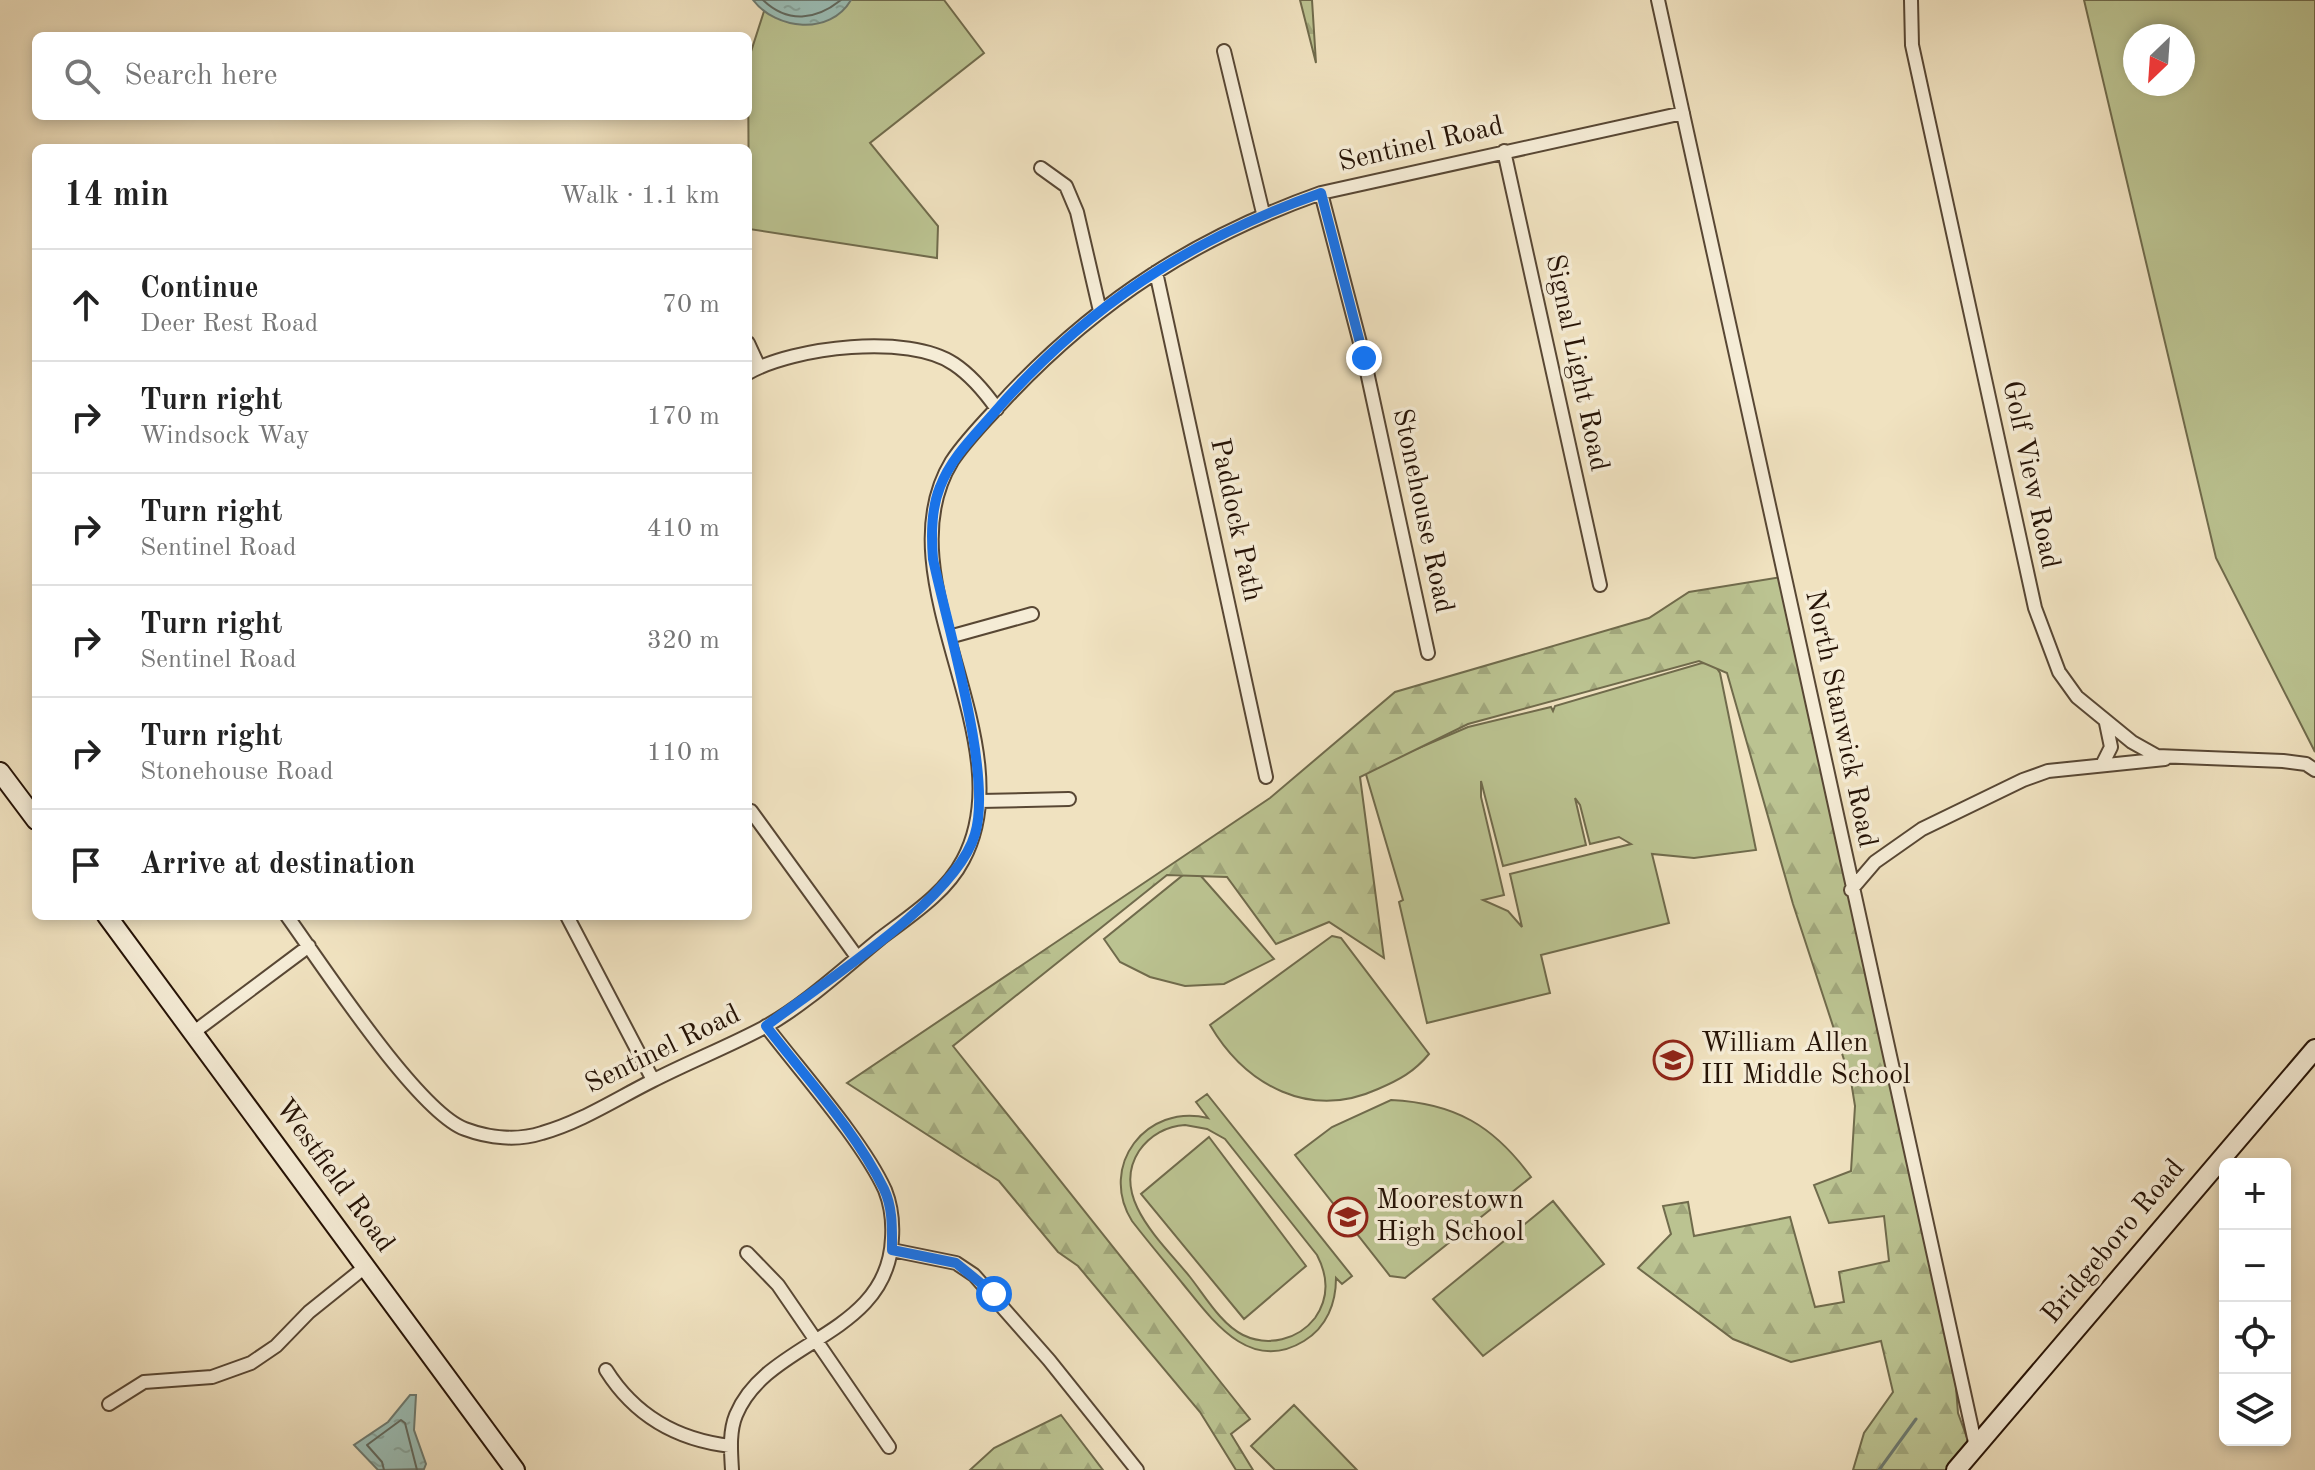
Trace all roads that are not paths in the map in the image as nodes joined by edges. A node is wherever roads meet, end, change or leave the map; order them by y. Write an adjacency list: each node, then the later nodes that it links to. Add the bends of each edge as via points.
1 (1658, 0): 4 (street, North Stanwick Road)
2 (1911, 0): 17 (street, Golf View Road, via 1912,45 2035,608 2059,672)
3 (1224, 51): 8 (street)
4 (1683, 113): 5 (street, Sentinel Road); 27 (street, North Stanwick Road)
5 (1504, 151): 7 (street, Sentinel Road); 13 (street, Signal Light Road)
6 (1041, 168): 10 (street, via 1066,186 1077,212)
7 (1321, 193): 8 (street, Sentinel Road); 16 (street, Stonehouse Road, via 1358,330)
8 (1263, 213): 9 (street, Sentinel Road)
9 (1156, 272): 10 (street, Sentinel Road); 22 (street, Paddock Path)
10 (1100, 311): 12 (street, Sentinel Road, via 1053,349)
11 (754, 370): 12 (street, via 825,350 904,350 953,363 981,386)
12 (997, 409): 15 (street, Sentinel Road, via 953,459 935,503 933,559)
13 (1600, 585)
14 (1032, 614): 15 (street)
15 (949, 637): 24 (street, Sentinel Road, via 974,743)
16 (1428, 653)
17 (2106, 723): 18 (street, Golf View Road, via 2157,756); 19 (street, via 2111,747)
18 (2180, 758): 19 (street); 20 (street, Golf View Road, via 2283,761)
19 (2102, 765): 27 (street, via 2048,771 1956,810 1875,862)
20 (2315, 770)
21 (0, 772): 26 (street)
22 (1266, 777)
23 (1069, 799): 24 (street)
24 (980, 801): 32 (street, Sentinel Road, via 975,834 949,880)
25 (752, 812): 32 (street)
26 (32, 815)
27 (1851, 890): 45 (street, North Stanwick Road)
28 (110, 920): 34 (street, Westfield Road)
29 (290, 920): 31 (street, Sentinel Road)
30 (569, 920): 36 (street)
31 (309, 946): 34 (street); 36 (street, Sentinel Road, via 422,1097 461,1128 491,1137 540,1134)
32 (857, 957): 33 (street, Sentinel Road)
33 (766, 1026): 36 (street, Sentinel Road); 37 (street, via 885,1190 893,1220)
34 (194, 1032): 39 (street, Westfield Road)
35 (2315, 1049): 45 (street, Bridgeboro Road)
36 (653, 1080)
37 (892, 1250): 40 (street, via 883,1278 867,1302); 48 (street, via 956,1263 974,1275)
38 (747, 1253): 40 (street, via 778,1285)
39 (365, 1267): 42 (street, via 251,1363 212,1377 144,1382); 46 (street, Westfield Road)
40 (818, 1341): 43 (street, via 753,1389 736,1416); 44 (street)
41 (606, 1370): 43 (street, via 630,1403 652,1421 678,1435)
42 (109, 1404)
43 (731, 1446): 47 (street)
44 (889, 1447)
45 (1976, 1447): 49 (street, Bridgeboro Road)
46 (515, 1470)
47 (732, 1470)
48 (1137, 1470)
49 (1956, 1470)

